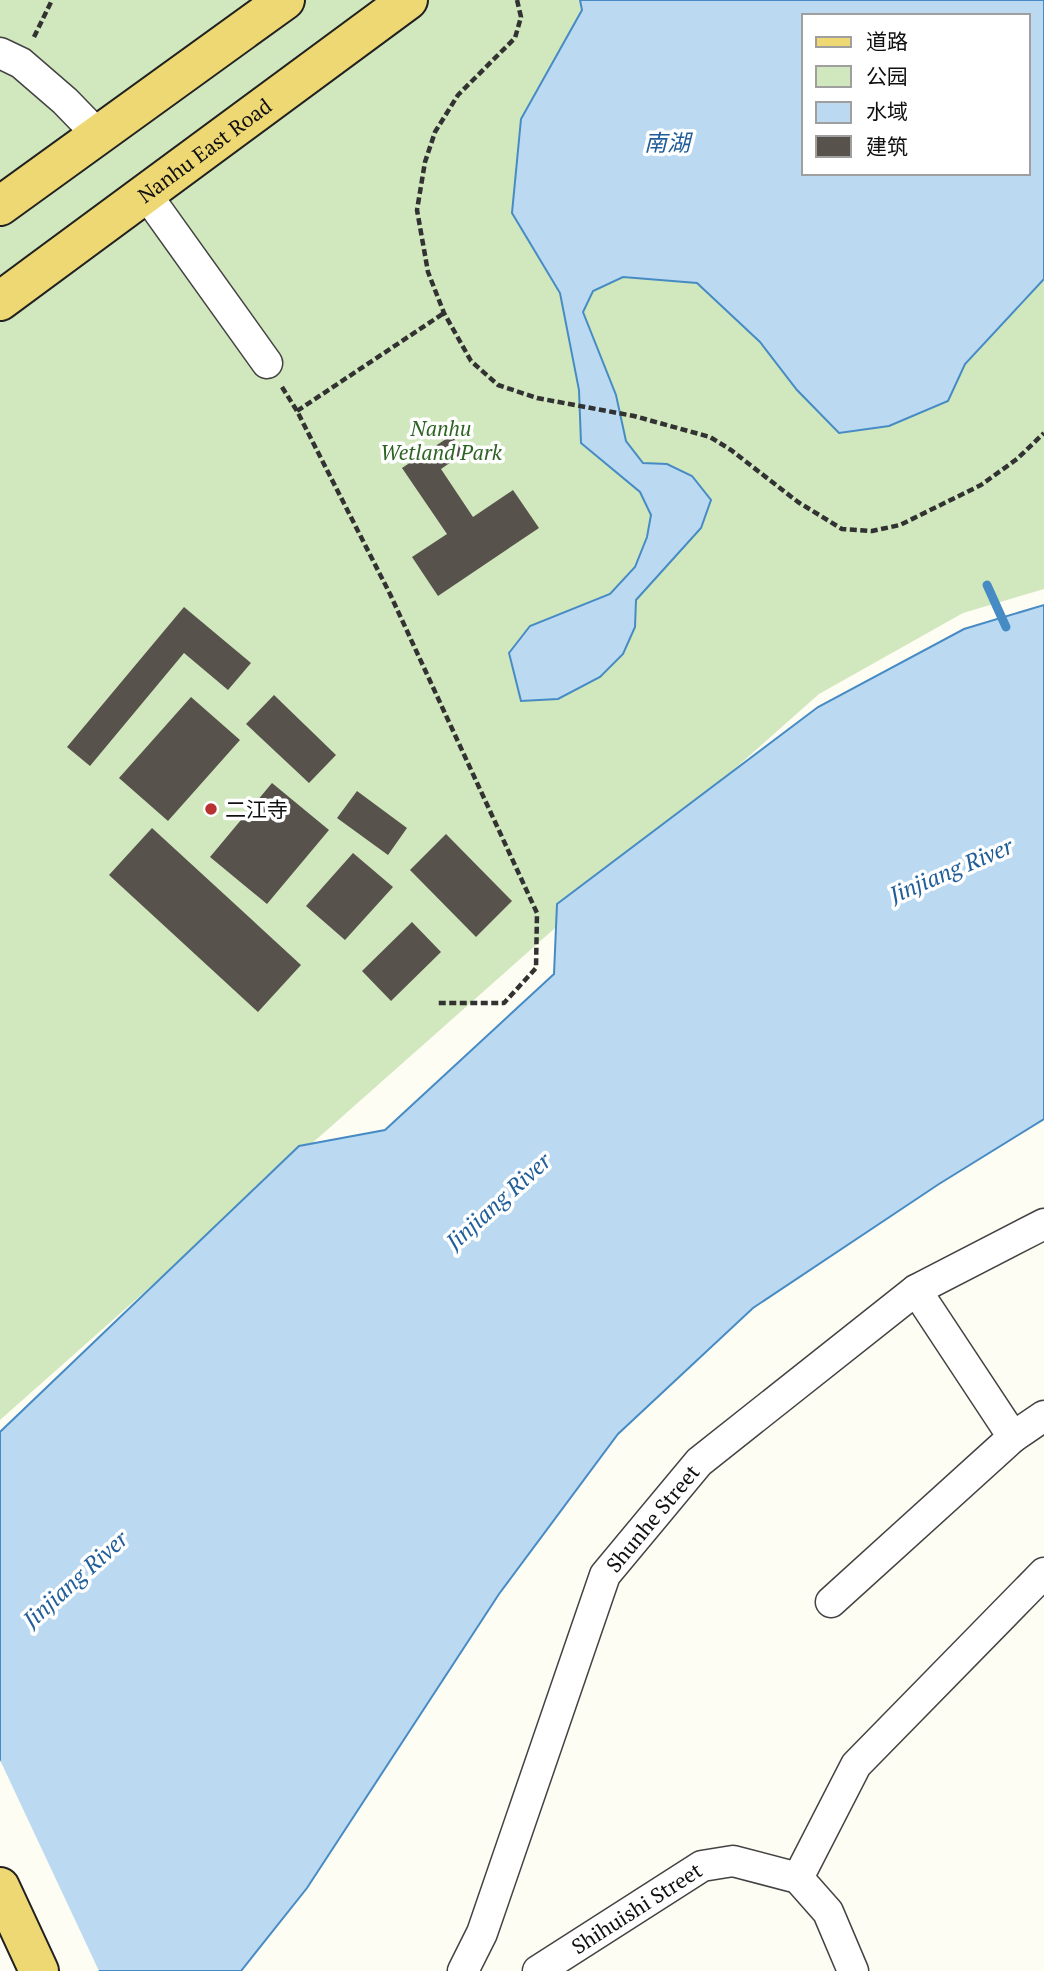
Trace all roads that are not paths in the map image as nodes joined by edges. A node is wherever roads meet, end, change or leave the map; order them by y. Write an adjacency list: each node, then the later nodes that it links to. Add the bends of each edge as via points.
1 (285, 0): 4 (main road)
2 (408, 0): 5 (main road, Nanhu East Road)
3 (10, 58): 4 (street, via 65,101)
4 (98, 135): 6 (main road)
5 (146, 194): 7 (main road, Nanhu East Road); 8 (street)
6 (0, 206)
7 (0, 301)
8 (267, 363)
9 (1044, 1224): 10 (street, Shunhe Street)
10 (916, 1290): 12 (street); 18 (street, Shunhe Street, via 699,1462 605,1575 482,1933)
11 (1044, 1416): 12 (street)
12 (1013, 1437): 14 (street)
13 (1044, 1573): 15 (street, via 856,1765)
14 (831, 1602)
15 (798, 1878): 19 (street, Shihuishi Street, via 733,1861 702,1866); 20 (street, via 828,1912)
16 (0, 1887): 17 (main road)
17 (39, 1971)
18 (463, 1971)
19 (538, 1971)
20 (853, 1971)

